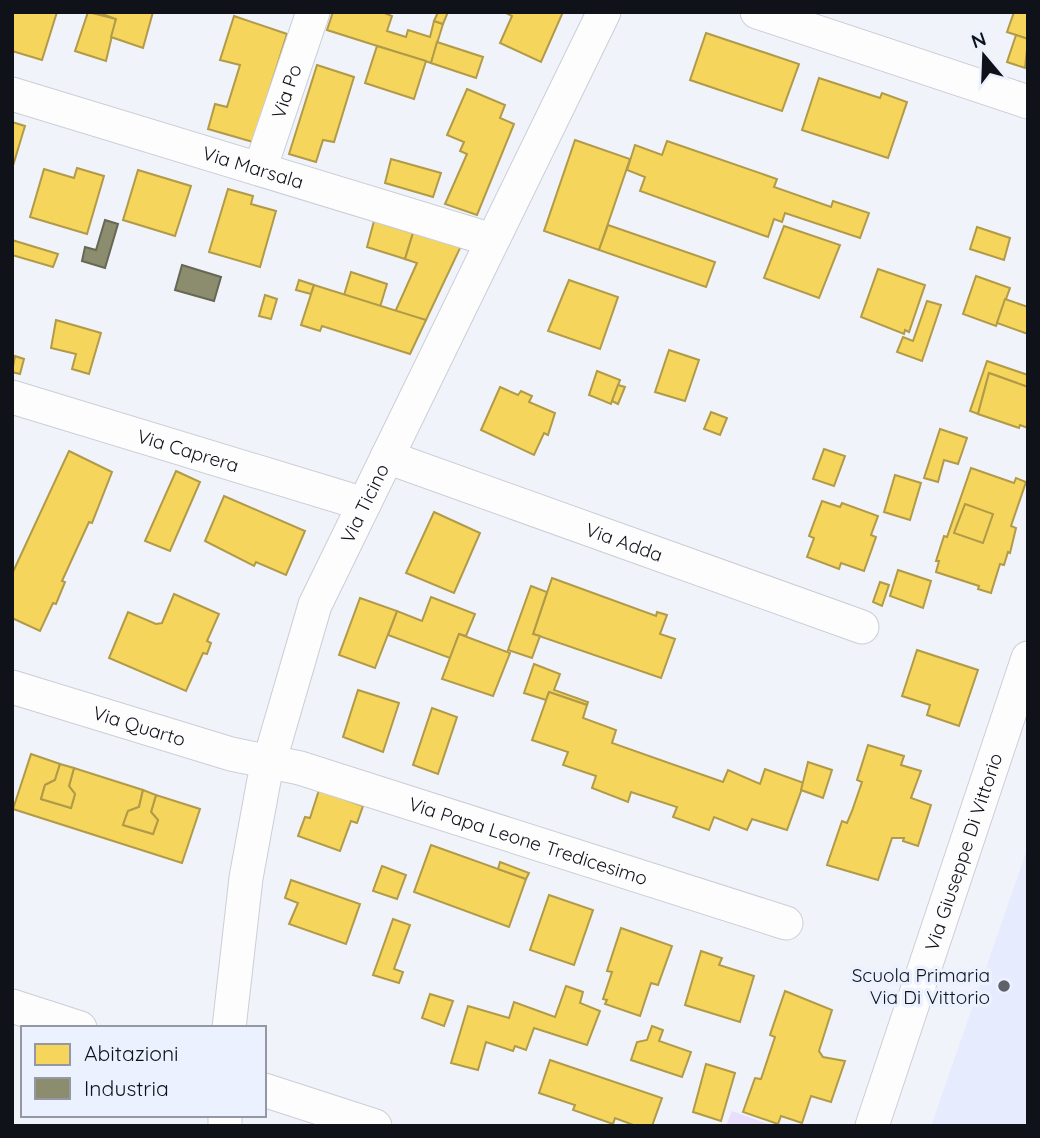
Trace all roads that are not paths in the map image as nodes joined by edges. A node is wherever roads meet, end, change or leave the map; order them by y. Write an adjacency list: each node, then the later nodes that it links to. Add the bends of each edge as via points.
1 (313, 12): 6 (street, Via Po)
2 (604, 12): 7 (street, Via Ticino)
3 (757, 12): 5 (street)
4 (12, 94): 6 (street, Via Marsala)
5 (1028, 103)
6 (260, 169): 7 (street, Via Marsala)
7 (492, 240): 9 (street, Via Ticino)
8 (12, 397): 10 (street, Via Caprera)
9 (387, 457): 10 (street, Via Ticino); 11 (street, Via Adda)
10 (364, 503): 14 (street, Via Ticino, via 314,604)
11 (862, 627)
12 (1028, 658): 21 (street, Via Giuseppe Di Vittorio)
13 (12, 687): 14 (street, Via Quarto)
14 (269, 762): 15 (street, Via Papa Leone Tredicesimo); 18 (street, Via Ticino, via 246,878)
15 (786, 923)
16 (12, 1006): 17 (street)
17 (74, 1026)
18 (229, 1026)
19 (266, 1091): 20 (street)
20 (375, 1126)
21 (872, 1126)

